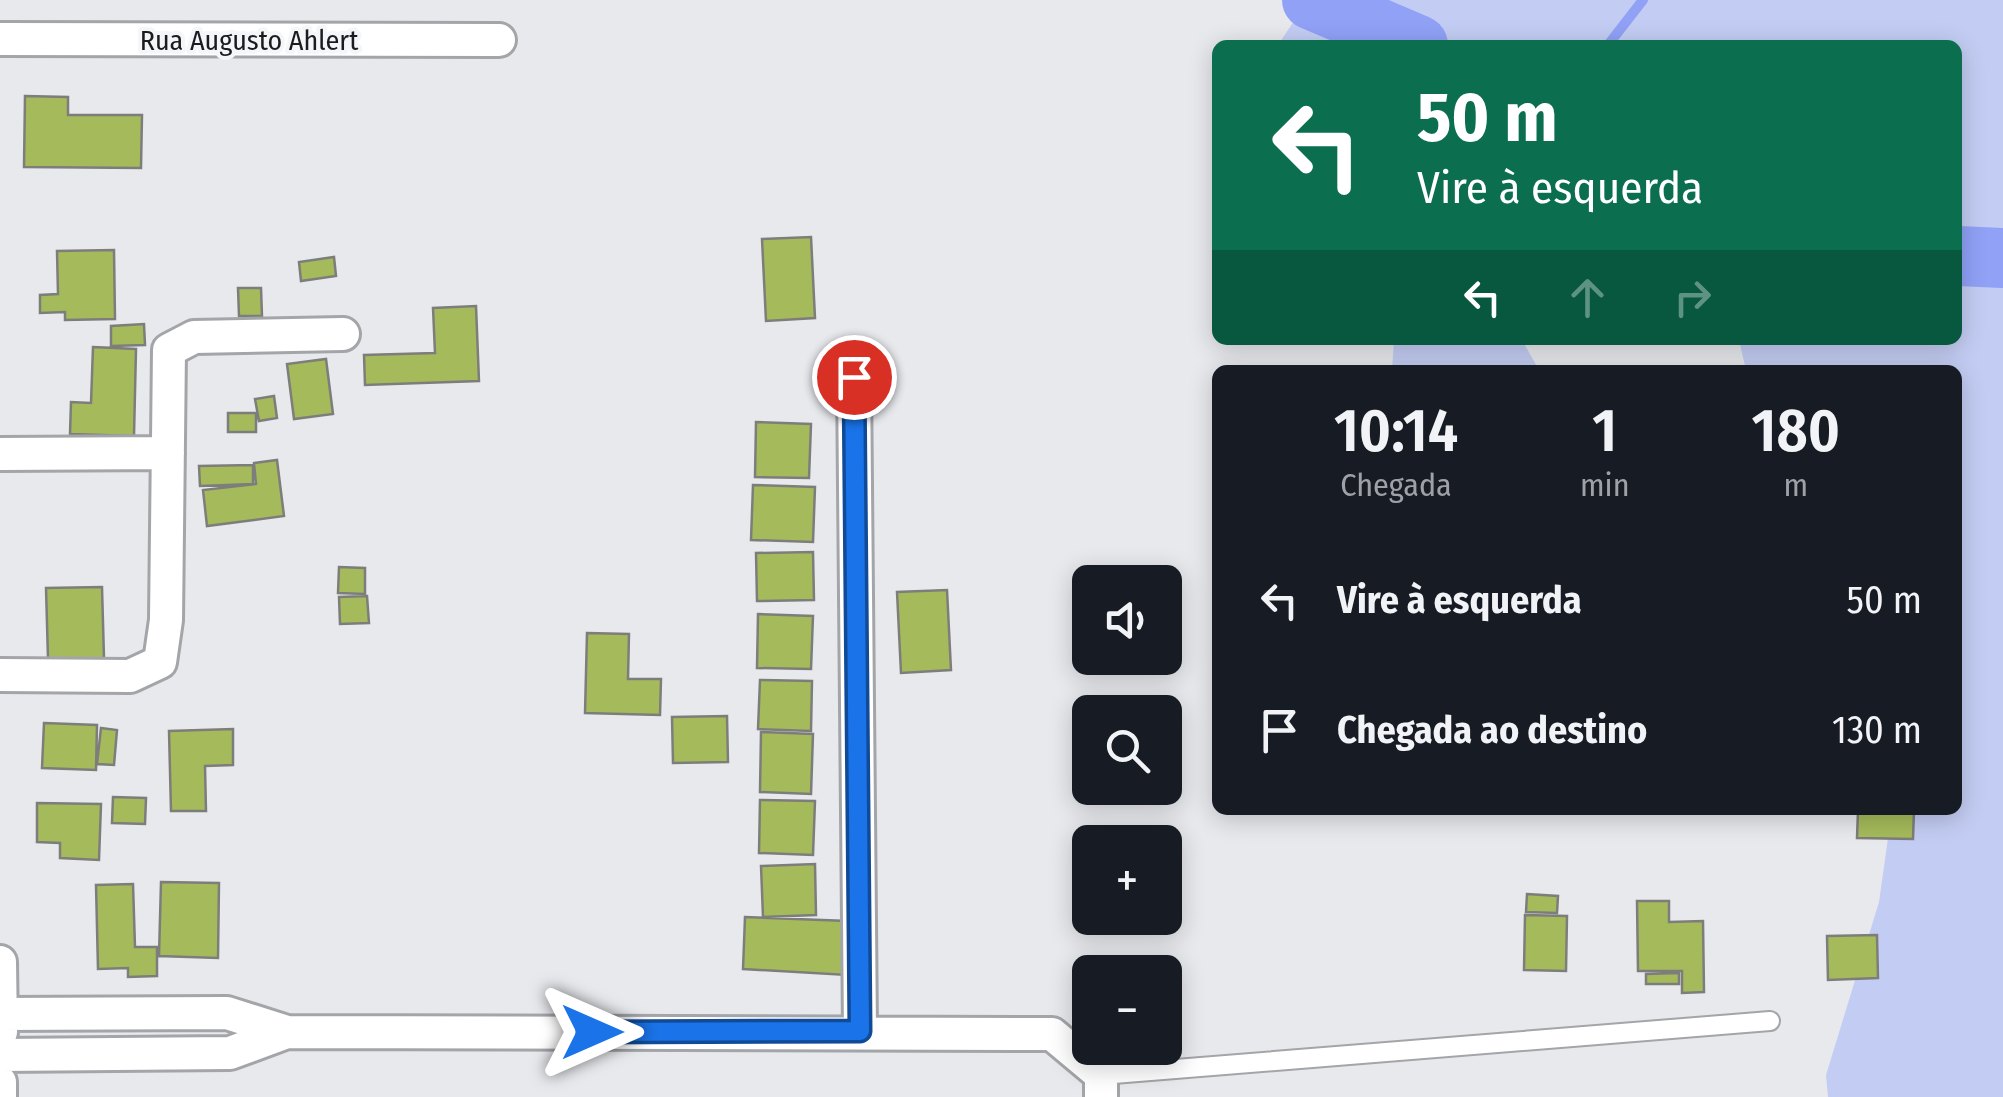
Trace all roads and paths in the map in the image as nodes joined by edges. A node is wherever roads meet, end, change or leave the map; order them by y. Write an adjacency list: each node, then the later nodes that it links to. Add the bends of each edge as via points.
1 (0, 40): 2 (street, Rua Augusto Ahlert)
2 (499, 40)
3 (343, 334): 5 (street, via 194,337 169,350)
4 (854, 377): 11 (street)
5 (168, 452): 6 (street); 7 (street, via 160,662 130,676)
6 (0, 454)
7 (0, 675)
8 (0, 962): 9 (street)
9 (1, 1014): 12 (street, via 228,1013); 13 (street)
10 (1770, 1021): 16 (lane)
11 (860, 1031): 12 (street); 16 (street, via 1052,1034)
12 (287, 1032): 14 (street, via 230,1052)
13 (0, 1047)
14 (0, 1056)
15 (0, 1082): 17 (street)
16 (1101, 1086)
17 (0, 1097)

